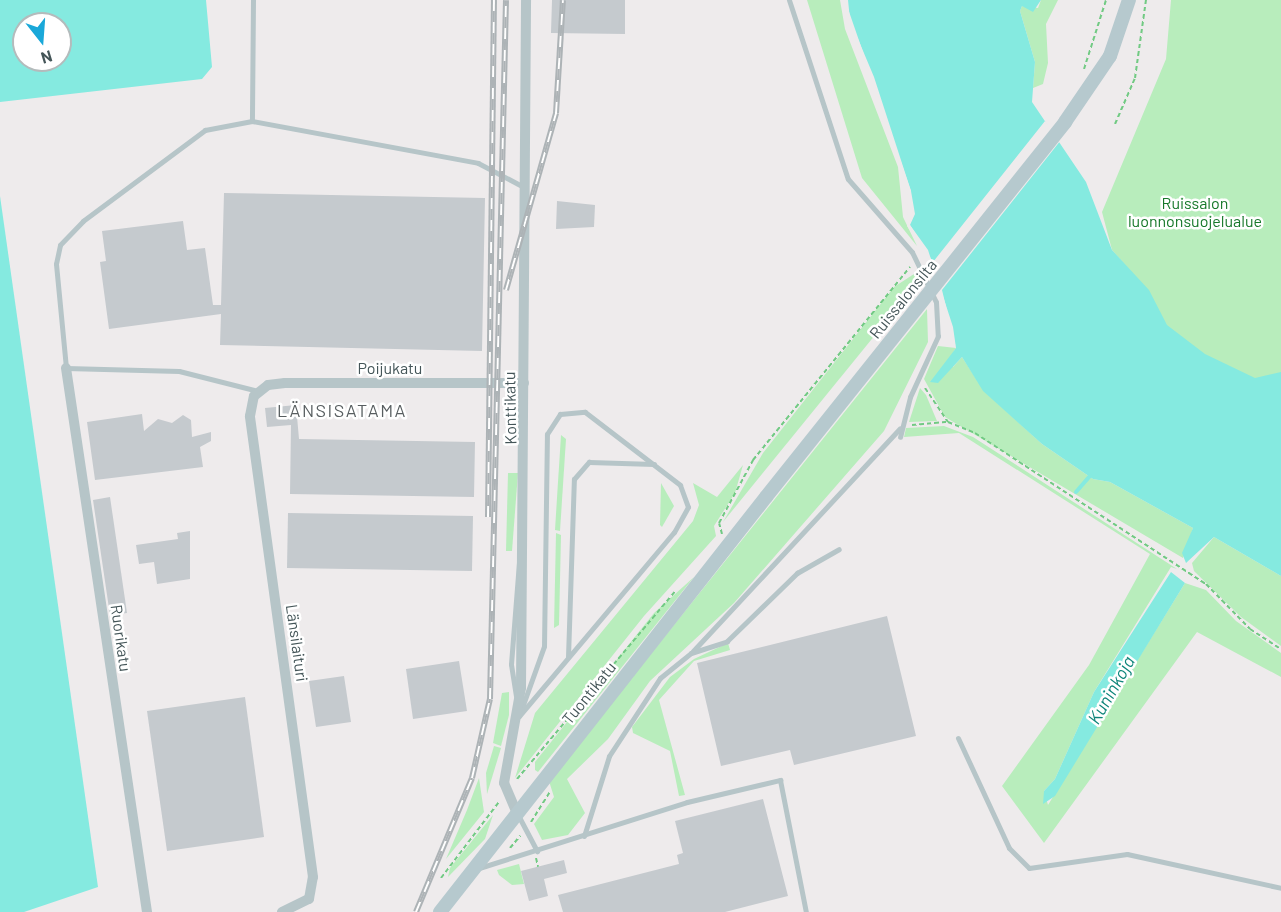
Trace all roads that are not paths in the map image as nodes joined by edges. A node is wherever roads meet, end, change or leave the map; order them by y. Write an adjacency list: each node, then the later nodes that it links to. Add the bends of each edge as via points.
1 (253, 0): 5 (lane)
2 (526, 0): 6 (street, Konttikatu)
3 (789, 0): 10 (lane, via 848,179 917,261 936,302 938,336)
4 (1129, 0): 13 (street, Ruissalonsilta, bridge, via 1110,56 1065,122)
5 (252, 121): 6 (lane, via 478,164); 7 (lane, via 205,130 83,221 60,245 56,264)
6 (522, 186): 8 (street, Konttikatu)
7 (66, 368): 9 (lane, via 179,371); 24 (street, Ruorikatu)
8 (524, 383): 9 (street, Poijukatu, via 285,382); 17 (street, Konttikatu)
9 (258, 391): 25 (street, Länsilaituri, via 250,416 313,877 309,899)
10 (900, 428): 11 (lane); 15 (lane)
11 (900, 437)
12 (654, 464): 16 (lane, via 687,493 688,507 674,532); 16 (lane, via 589,462 574,479); 17 (lane, via 585,412 560,414 551,421 544,646)
13 (766, 497): 19 (street, Tuontikatu)
14 (839, 549): 15 (lane, via 797,573 727,641)
15 (691, 653): 20 (lane, via 638,706 609,756)
16 (568, 657): 17 (lane)
17 (519, 716): 19 (street, Konttikatu, via 504,783)
18 (958, 738): 23 (lane, via 1009,848 1029,868 1127,854)
19 (516, 811): 21 (lane); 22 (street, Tuontikatu)
20 (584, 836): 21 (lane); 27 (lane, via 780,780)
21 (537, 851): 22 (lane)
22 (469, 870): 26 (street, Tuontikatu)
23 (1281, 888)
24 (147, 912)
25 (282, 912)
26 (440, 912)
27 (807, 912)

